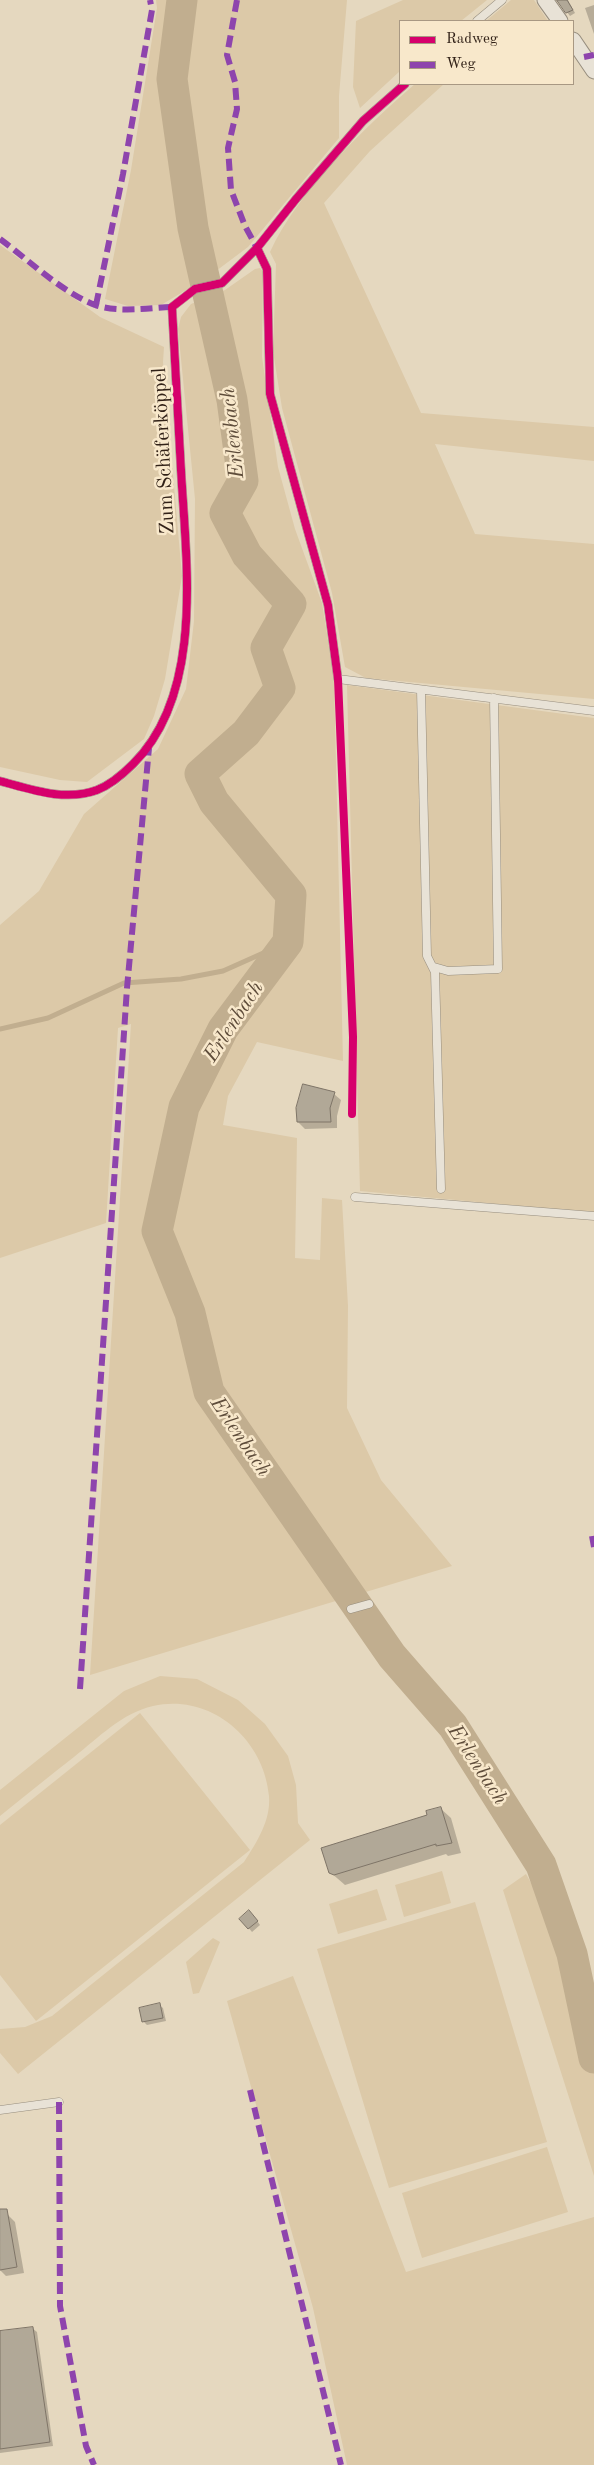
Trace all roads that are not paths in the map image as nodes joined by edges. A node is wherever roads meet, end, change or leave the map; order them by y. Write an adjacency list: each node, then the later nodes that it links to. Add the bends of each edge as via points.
1 (502, 0): 3 (lane)
2 (545, 0): 4 (street)
3 (478, 20)
4 (559, 20)
5 (574, 41): 6 (street)
6 (589, 56): 7 (street)
7 (594, 71)
8 (404, 85): 9 (lane, Zum Schäferköppel, via 363,122)
9 (257, 248): 10 (lane, via 267,269 270,394 328,605 338,679); 13 (lane, Zum Schäferköppel, via 222,283 195,289 172,307 189,600 178,678 166,714 149,748 120,776 97,790 70,795 40,792)
10 (421, 690): 11 (lane); 14 (lane, via 427,956)
11 (494, 698): 12 (lane); 14 (lane, via 498,969 448,971)
12 (594, 711)
13 (0, 781)
14 (434, 967): 15 (lane)
15 (441, 1190)
16 (355, 1197): 17 (lane)
17 (594, 1216)
18 (369, 1604): 19 (lane)
19 (351, 1609)
20 (59, 2102): 21 (lane)
21 (0, 2110)

